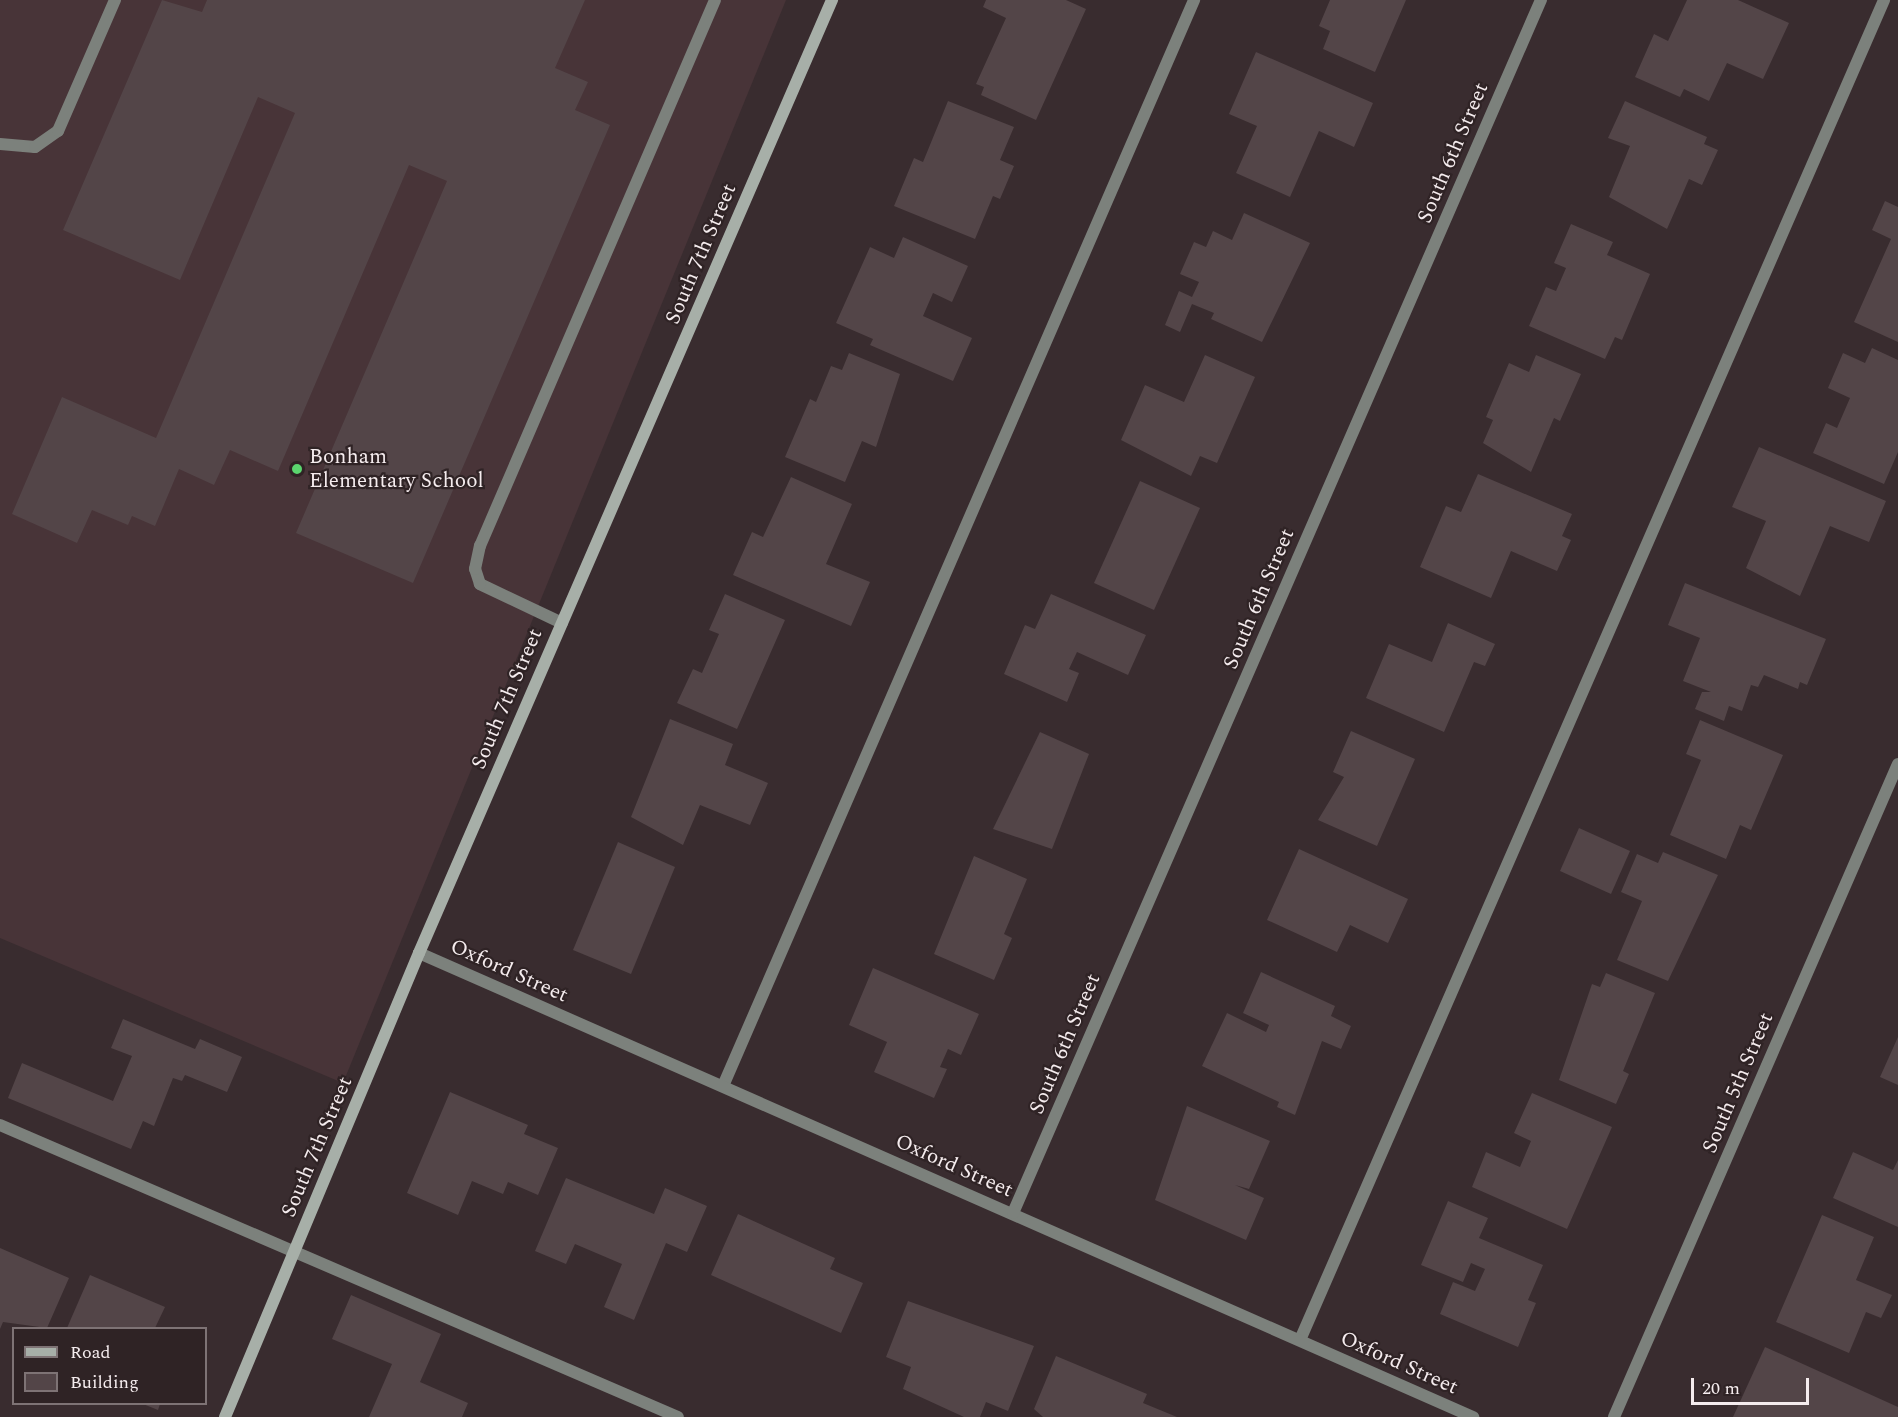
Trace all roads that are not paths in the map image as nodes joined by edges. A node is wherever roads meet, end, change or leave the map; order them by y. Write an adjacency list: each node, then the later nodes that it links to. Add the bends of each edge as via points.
1 (115, 0): 7 (street, via 58,131 35,147)
2 (715, 0): 8 (street, via 480,546 474,569 480,584)
3 (832, 0): 8 (main road, South 7th Street)
4 (1194, 0): 11 (street)
5 (1541, 0): 13 (street, South 6th Street)
6 (1884, 0): 15 (street)
7 (0, 144)
8 (562, 623): 10 (main road, South 7th Street)
9 (1898, 764): 19 (street, South 5th Street)
10 (419, 953): 11 (street, Oxford Street); 14 (main road, South 7th Street)
11 (723, 1086): 13 (street, Oxford Street)
12 (0, 1125): 14 (street)
13 (1013, 1213): 15 (street, Oxford Street)
14 (294, 1252): 16 (main road, South 7th Street); 17 (street)
15 (1300, 1340): 18 (street, Oxford Street)
16 (225, 1417)
17 (678, 1417)
18 (1473, 1417)
19 (1614, 1417)

